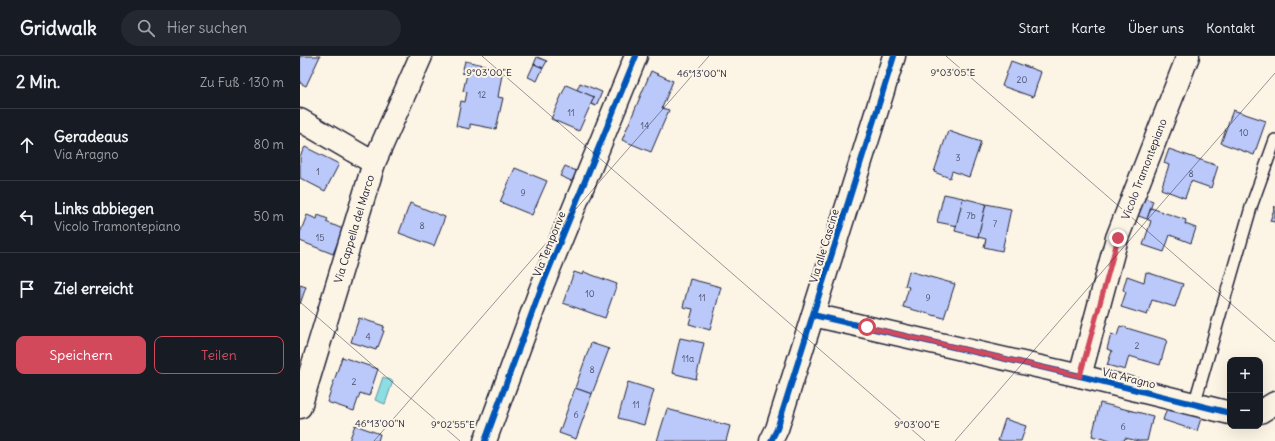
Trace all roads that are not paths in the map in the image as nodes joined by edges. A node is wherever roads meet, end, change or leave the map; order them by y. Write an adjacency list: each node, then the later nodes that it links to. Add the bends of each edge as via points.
1 (422, 56): 7 (street, Via Cappella del Marco)
2 (636, 56): 16 (street, Via Temporive, via 540,291)
3 (1188, 56): 10 (street, Vicolo Tramontepiano, via 1118,238)
4 (898, 57): 8 (street, Via alle Cascine)
5 (300, 120): 7 (street)
6 (1275, 140): 12 (lane, via 1252,204)
7 (374, 163): 9 (street, Via Cappella del Marco)
8 (813, 315): 10 (street, Via Aragno); 17 (street, Via alle Cascine, via 777,429)
9 (304, 376): 13 (street, Via Cappella del Marco)
10 (1080, 376): 12 (street, Via Aragno)
11 (1275, 403): 14 (street)
12 (1194, 405): 15 (street, Via Aragno)
13 (300, 407)
14 (1263, 410)
15 (1227, 412)
16 (485, 441)
17 (770, 441)

